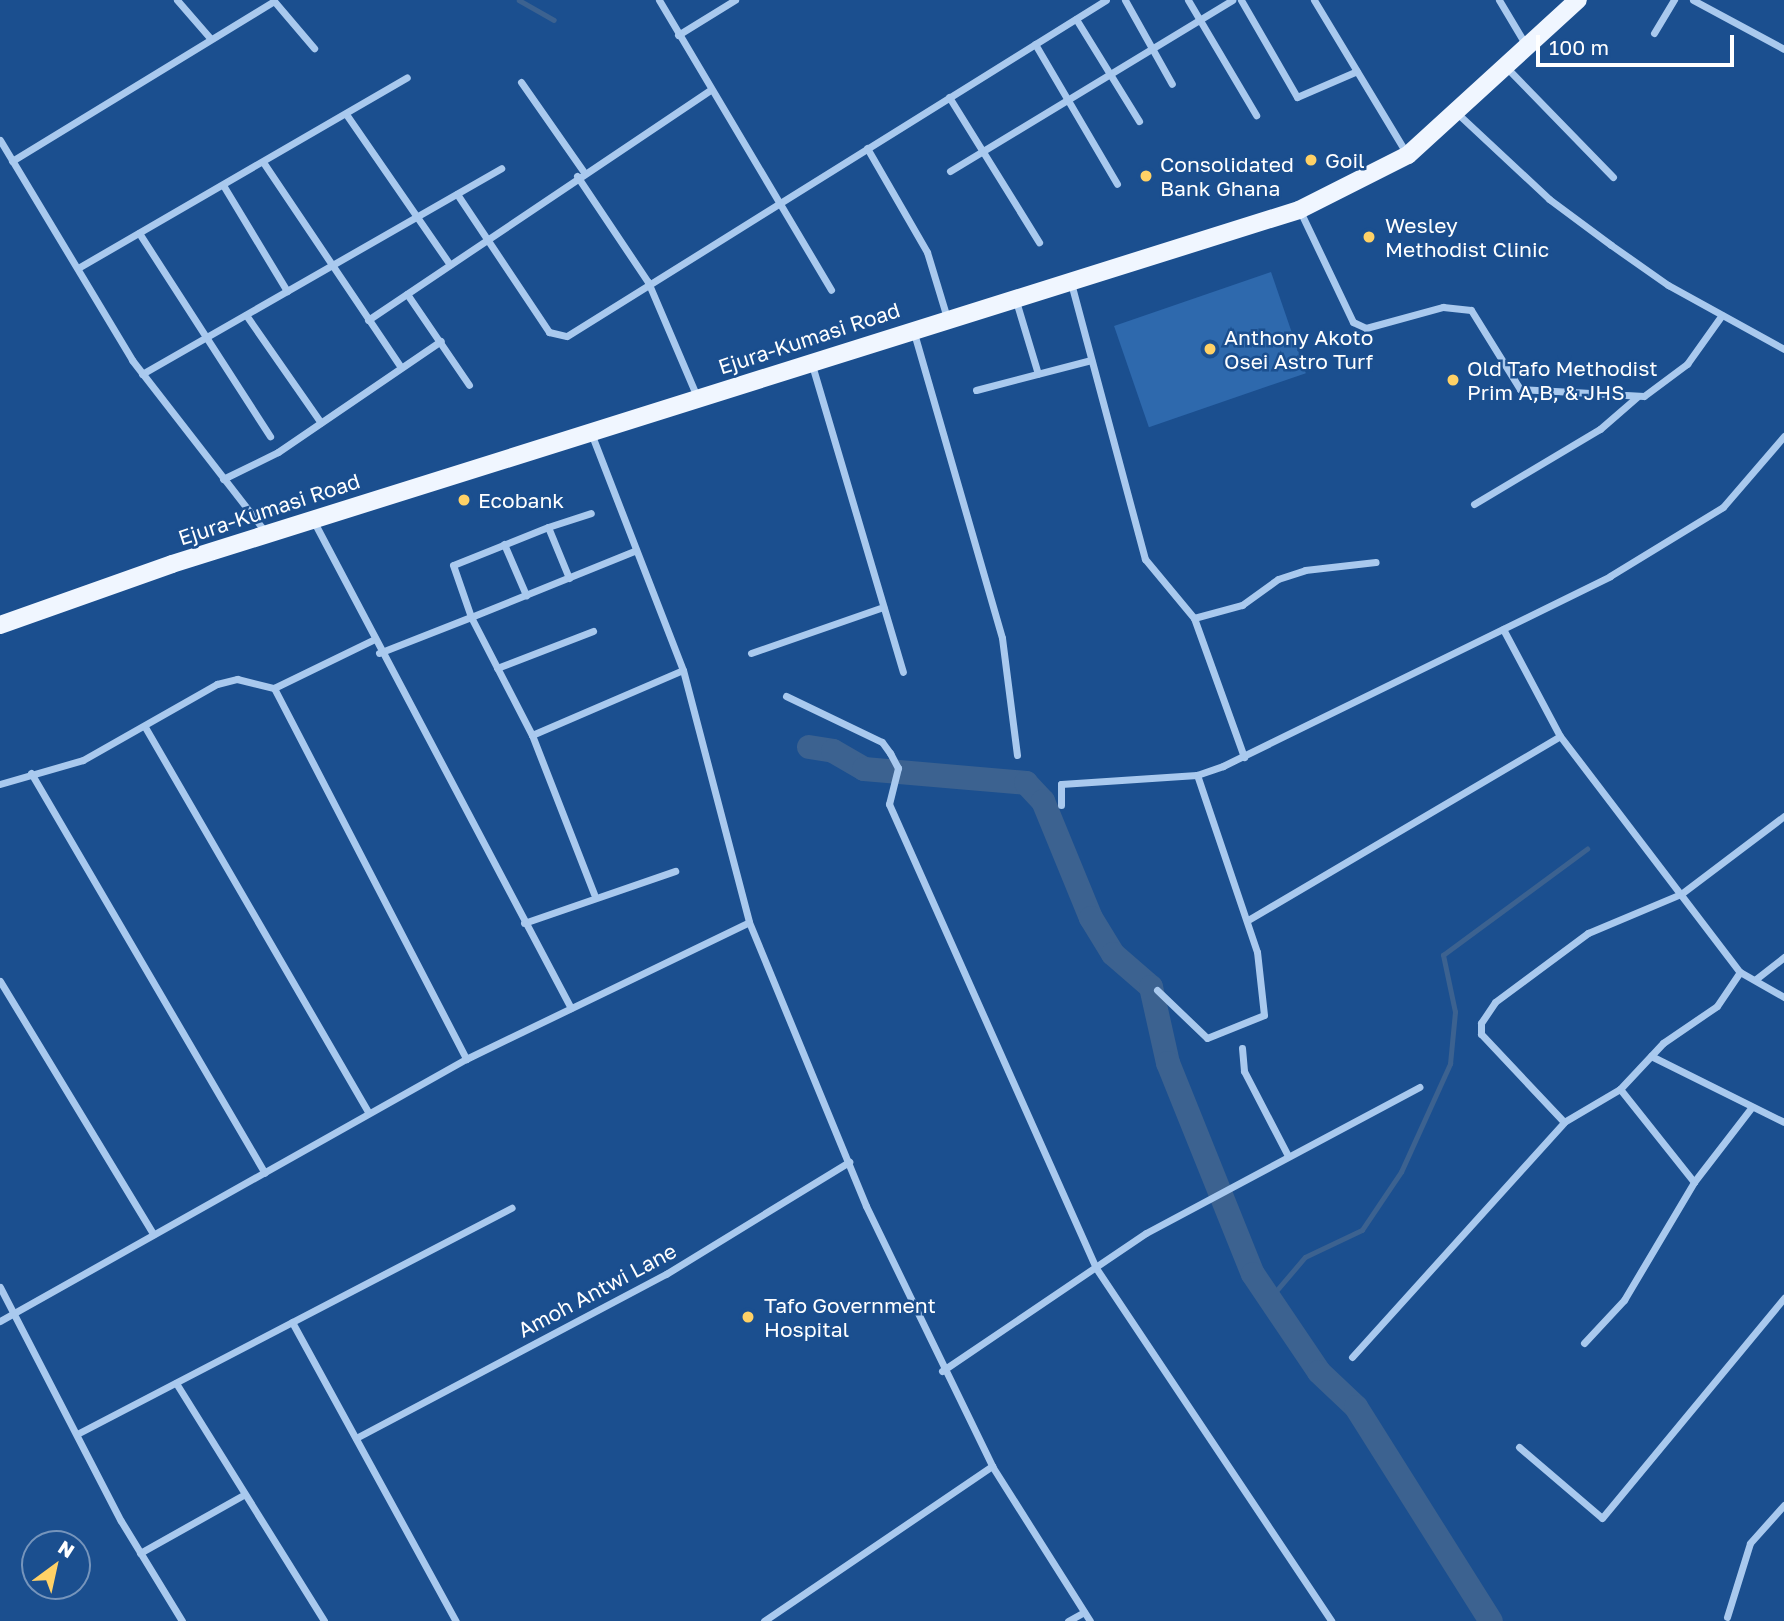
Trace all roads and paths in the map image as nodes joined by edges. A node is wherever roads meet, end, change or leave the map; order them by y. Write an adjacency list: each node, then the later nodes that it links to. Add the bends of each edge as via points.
1 (177, 0): 18 (street)
2 (659, 0): 17 (street)
3 (735, 0): 17 (street)
4 (1106, 0): 14 (street)
5 (1125, 0): 22 (street)
6 (1188, 0): 15 (street)
7 (1232, 0): 15 (street)
8 (1241, 0): 25 (street, via 1297,97)
9 (1314, 0): 25 (street)
10 (1499, 0): 20 (street)
11 (1578, 0): 20 (main road, Ejura-Kumasi Road)
12 (1674, 0): 16 (street)
13 (1693, 0): 23 (street)
14 (1076, 19): 19 (street); 26 (street)
15 (1199, 20): 22 (street); 35 (street)
16 (1654, 33)
17 (678, 35): 30 (street)
18 (210, 38): 21 (street, via 274,1); 41 (street)
19 (1035, 44): 31 (street); 32 (street)
20 (1527, 47): 24 (main road, Ejura-Kumasi Road)
21 (314, 48)
22 (1153, 49): 26 (street); 29 (street)
23 (1784, 49)
24 (1506, 68): 34 (main road, Ejura-Kumasi Road); 46 (street)
25 (1357, 71): 40 (street)
26 (1109, 76): 32 (street); 36 (street)
27 (407, 77): 33 (street)
28 (521, 82): 45 (street)
29 (1172, 84)
30 (709, 91): 45 (street); 50 (street)
31 (949, 97): 38 (street); 39 (street)
32 (1067, 101): 39 (street); 47 (street)
33 (346, 114): 42 (street); 52 (street)
34 (1458, 114): 40 (main road, Ejura-Kumasi Road); 66 (street, via 1549,199 1668,285)
35 (1256, 115)
36 (1139, 121)
37 (0, 140): 41 (street)
38 (867, 148): 50 (street); 67 (street, via 927,252)
39 (987, 150): 44 (street); 55 (street)
40 (1408, 155): 51 (main road, Ejura-Kumasi Road)
41 (12, 160): 58 (street)
42 (262, 162): 48 (street); 56 (street)
43 (501, 168): 49 (street)
44 (950, 171)
45 (580, 174): 54 (street); 60 (street)
46 (1613, 177)
47 (1117, 184)
48 (223, 185): 53 (street); 62 (street)
49 (457, 194): 52 (street); 54 (street)
50 (777, 203): 60 (street); 61 (street)
51 (1299, 210): 59 (main road, Ejura-Kumasi Road); 81 (street, via 1353,323 1366,328 1455,305 1480,319 1520,389)
52 (417, 216): 56 (street); 57 (street)
53 (139, 233): 58 (street); 70 (street)
54 (486, 238): 57 (street); 60 (street, via 558,338)
55 (1039, 242)
56 (332, 265): 62 (street); 68 (street)
57 (450, 265): 63 (street)
58 (78, 268): 76 (street)
59 (1070, 280): 64 (main road, Ejura-Kumasi Road); 73 (street)
60 (648, 282): 80 (street)
61 (831, 290)
62 (286, 291): 65 (street)
63 (407, 294): 68 (street); 71 (street)
64 (1014, 298): 67 (main road, Ejura-Kumasi Road); 77 (street)
65 (246, 315): 70 (street); 82 (street)
66 (1723, 315): 72 (street); 81 (street, via 1687,364)
67 (947, 318): 69 (main road, Ejura-Kumasi Road)
68 (368, 320): 75 (street)
69 (913, 329): 74 (main road, Ejura-Kumasi Road); 114 (street, via 1002,638)
70 (208, 336): 76 (street); 84 (street)
71 (440, 341): 75 (street); 78 (street)
72 (1784, 349)
73 (1091, 359): 77 (street); 99 (street, via 1145,559)
74 (811, 362): 80 (main road, Ejura-Kumasi Road); 97 (street)
75 (401, 367): 82 (street)
76 (142, 374): 86 (street)
77 (1038, 374): 79 (street)
78 (469, 385)
79 (976, 390)
80 (697, 397): 83 (main road, Ejura-Kumasi Road)
81 (1638, 397): 87 (street, via 1589,436)
82 (321, 423): 86 (street)
83 (590, 431): 89 (main road, Ejura-Kumasi Road); 93 (street)
84 (270, 436)
85 (1784, 436): 101 (street, via 1746,484 1694,527)
86 (223, 479): 91 (street)
87 (1474, 504)
88 (591, 513): 90 (street)
89 (312, 519): 91 (main road, Ejura-Kumasi Road); 103 (street)
90 (548, 527): 92 (street); 95 (street)
91 (267, 534): 100 (main road, Ejura-Kumasi Road)
92 (504, 544): 96 (street); 98 (street, via 453,565)
93 (634, 551): 95 (street); 107 (street)
94 (1376, 562): 99 (street, via 1305,570 1278,579 1242,605)
95 (569, 578): 96 (street)
96 (526, 595): 98 (street)
97 (883, 607): 105 (street); 108 (street)
98 (471, 617): 104 (street); 106 (street)
99 (1194, 618): 115 (street)
100 (0, 625)
101 (1503, 629): 113 (street); 115 (street)
102 (593, 631): 106 (street)
103 (373, 640): 104 (street); 109 (street)
104 (379, 653): 126 (street)
105 (751, 653)
106 (497, 668): 112 (street)
107 (683, 670): 112 (street); 125 (street)
108 (903, 672)
109 (274, 688): 111 (street, via 237,679 217,684); 136 (street)
110 (786, 696): 149 (street, via 882,743 898,768 889,804)
111 (145, 727): 116 (street, via 83,760); 140 (street)
112 (532, 734): 122 (street)
113 (1560, 736): 123 (street); 124 (street)
114 (1017, 755)
115 (1244, 757): 117 (street)
116 (31, 773): 118 (street); 145 (street)
117 (1197, 775): 119 (street, via 1061,783); 124 (street)
118 (0, 784)
119 (1062, 805)
120 (1784, 816): 123 (street)
121 (675, 871): 122 (street)
122 (594, 894): 126 (street)
123 (1681, 894): 128 (street); 141 (street, via 1588,933 1510,987 1480,1023 1481,1034)
124 (1248, 920): 131 (street, via 1262,980 1262,1019 1207,1038)
125 (749, 922): 133 (street); 144 (street)
126 (524, 923): 133 (street)
127 (1784, 957): 129 (street)
128 (1740, 972): 129 (street); 135 (street, via 1717,1006)
129 (1756, 979): 132 (street)
130 (0, 981): 148 (street)
131 (1157, 990)
132 (1784, 997)
133 (571, 1008): 136 (street)
134 (1242, 1048): 143 (street, via 1244,1070)
135 (1651, 1056): 138 (street); 139 (street)
136 (466, 1059): 140 (street)
137 (1419, 1087): 143 (street)
138 (1620, 1089): 141 (street); 146 (street)
139 (1751, 1108): 142 (street); 146 (street)
140 (368, 1112): 145 (street)
141 (1564, 1122): 156 (street)
142 (1784, 1122)
143 (1288, 1156): 149 (street, via 1146,1233)
144 (849, 1162): 157 (street); 160 (street, Amoh Antwi Lane, via 666,1274)
145 (265, 1173): 148 (street)
146 (1694, 1182): 155 (street, via 1624,1300)
147 (512, 1208): 154 (street)
148 (153, 1234): 152 (street)
149 (1096, 1268): 157 (street); 174 (street)
150 (0, 1287): 152 (street)
151 (1784, 1298): 161 (street, via 1602,1518)
152 (17, 1313): 153 (street); 159 (street)
153 (0, 1321)
154 (292, 1322): 158 (street); 160 (street)
155 (1584, 1343)
156 (1352, 1357)
157 (942, 1371): 162 (street)
158 (176, 1382): 159 (street); 163 (street)
159 (77, 1434): 165 (street)
160 (356, 1438): 170 (street)
161 (1519, 1447)
162 (992, 1466): 166 (street); 171 (street)
163 (245, 1494): 165 (street); 169 (street)
164 (1784, 1505): 167 (street, via 1750,1543)
165 (140, 1553): 168 (street)
166 (1084, 1612): 172 (street); 173 (street)
167 (1727, 1617)
168 (182, 1621)
169 (324, 1621)
170 (456, 1621)
171 (764, 1621)
172 (1068, 1621)
173 (1090, 1621)
174 (1331, 1621)

